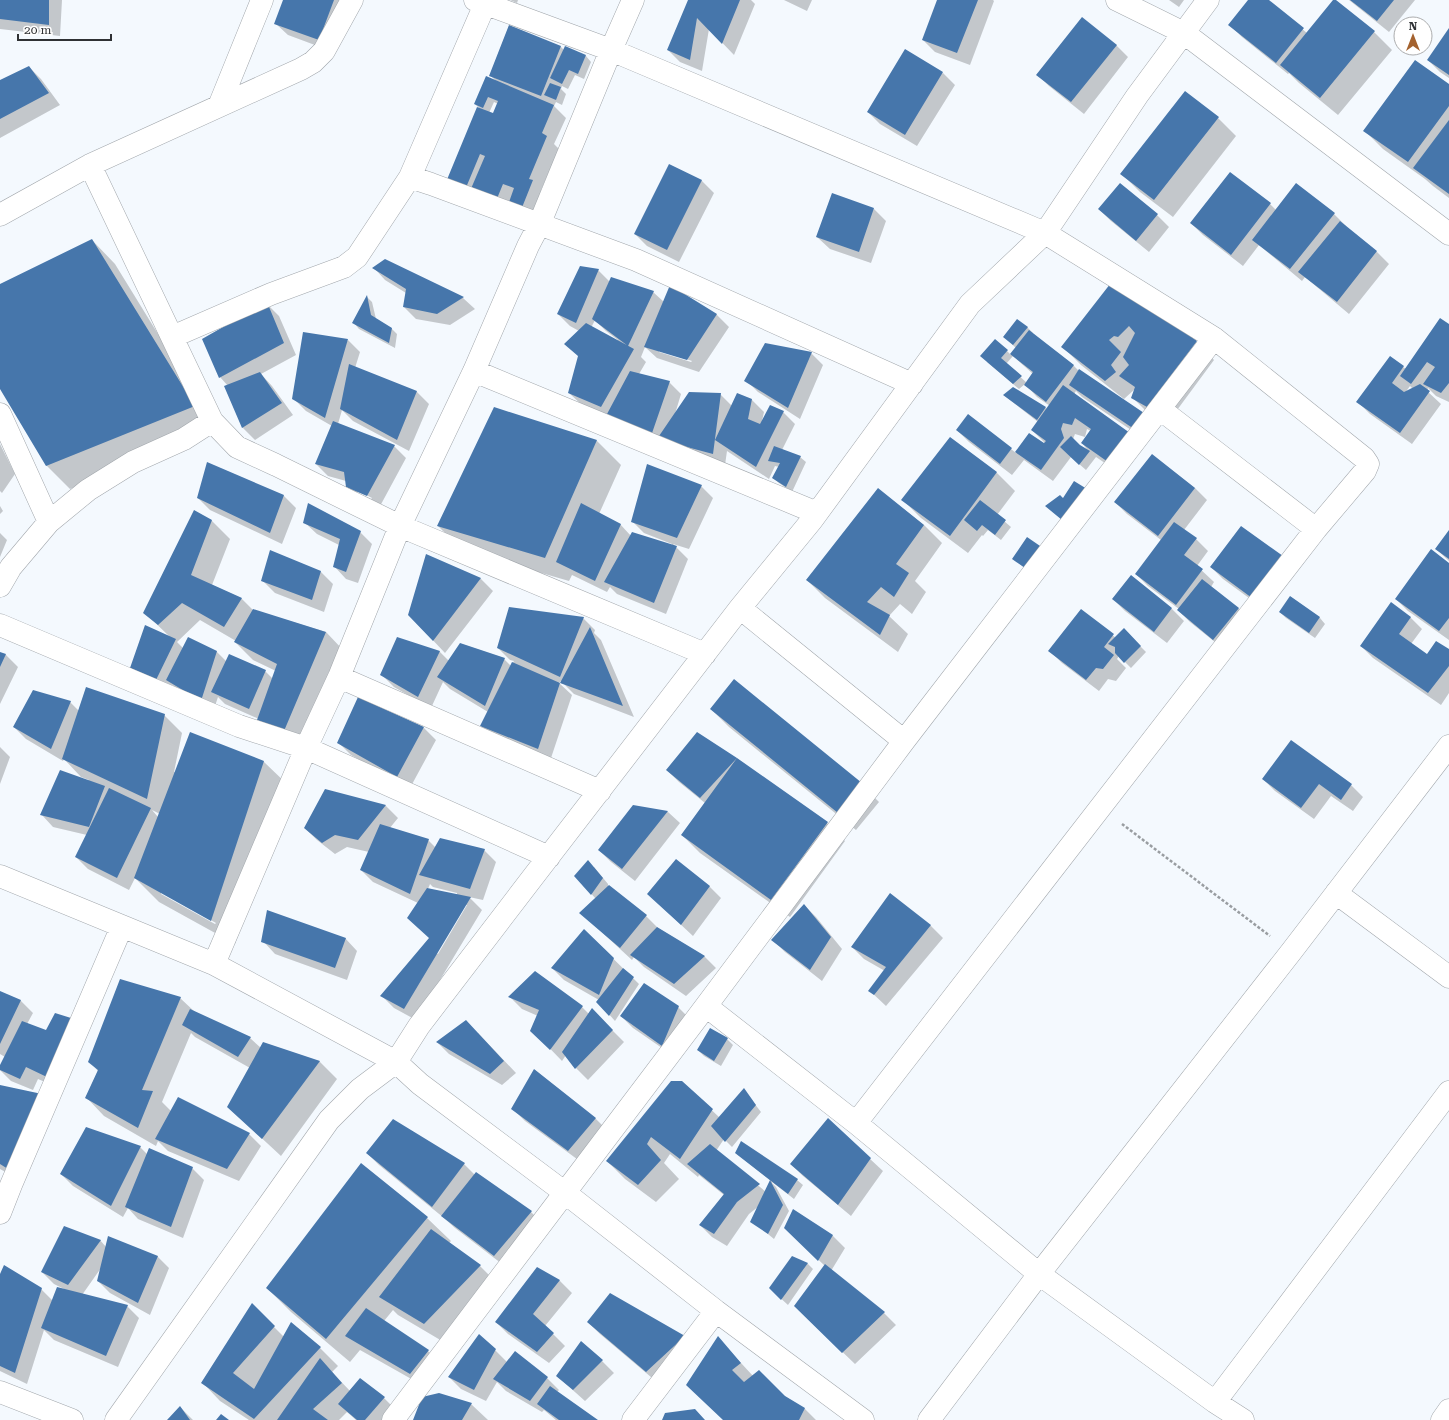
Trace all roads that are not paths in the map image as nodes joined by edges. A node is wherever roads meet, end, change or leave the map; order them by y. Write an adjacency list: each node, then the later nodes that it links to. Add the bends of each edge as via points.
1 (262, 0): 9 (street)
2 (352, 0): 9 (street, via 324,51 313,62)
3 (633, 0): 8 (street)
4 (1117, 0): 7 (street)
5 (1208, 0): 7 (street)
6 (480, 2): 8 (street); 11 (street)
7 (1184, 33): 14 (street, via 1137,96); 15 (street)
8 (611, 50): 13 (street); 14 (street)
9 (219, 106): 10 (street)
10 (90, 164): 12 (street); 16 (street)
11 (410, 177): 13 (street); 16 (street, via 357,257 344,267 271,294)
12 (0, 215)
13 (539, 225): 18 (street); 19 (street, via 636,260)
14 (1045, 234): 17 (street); 19 (street, via 970,304)
15 (1449, 234)
16 (172, 337): 22 (street)
17 (1214, 338): 20 (street); 26 (street, via 1364,458 1368,464 1365,471)
18 (474, 371): 23 (street); 25 (street)
19 (912, 384): 23 (street)
20 (1160, 409): 26 (street); 32 (street)
21 (0, 414): 24 (street)
22 (212, 421): 24 (street, via 184,439 133,462 88,490); 25 (street, via 237,447)
23 (817, 513): 28 (street)
24 (49, 522): 27 (street, via 11,567)
25 (400, 526): 30 (street); 31 (street)
26 (1316, 529): 45 (street)
27 (0, 586)
28 (740, 608): 30 (street); 32 (street)
29 (0, 625): 34 (street, via 239,726)
30 (705, 654): 35 (street)
31 (339, 677): 34 (street); 35 (street)
32 (904, 741): 42 (street)
33 (1449, 746): 38 (street)
34 (306, 748): 36 (street); 40 (street)
35 (600, 790): 36 (street)
36 (549, 857): 43 (street, via 419,1026)
37 (0, 876): 39 (street)
38 (1336, 893): 41 (street); 49 (street)
39 (122, 926): 40 (street); 46 (street)
40 (214, 964): 43 (street)
41 (1449, 977)
42 (706, 1006): 45 (street); 47 (street)
43 (396, 1062): 47 (street, via 420,1084); 55 (street, via 360,1089 329,1120)
44 (1449, 1092): 52 (street)
45 (856, 1123): 49 (street)
46 (5, 1182): 48 (street)
47 (564, 1192): 50 (street); 56 (street)
48 (0, 1213)
49 (1039, 1274): 52 (street); 59 (street)
50 (716, 1311): 57 (street); 58 (street)
51 (0, 1392): 54 (street)
52 (1215, 1402): 60 (street)
53 (1449, 1410): 61 (street)
54 (72, 1420)
55 (116, 1420)
56 (393, 1420)
57 (633, 1420)
58 (862, 1420)
59 (929, 1420)
60 (1243, 1420)
61 (1442, 1420)

